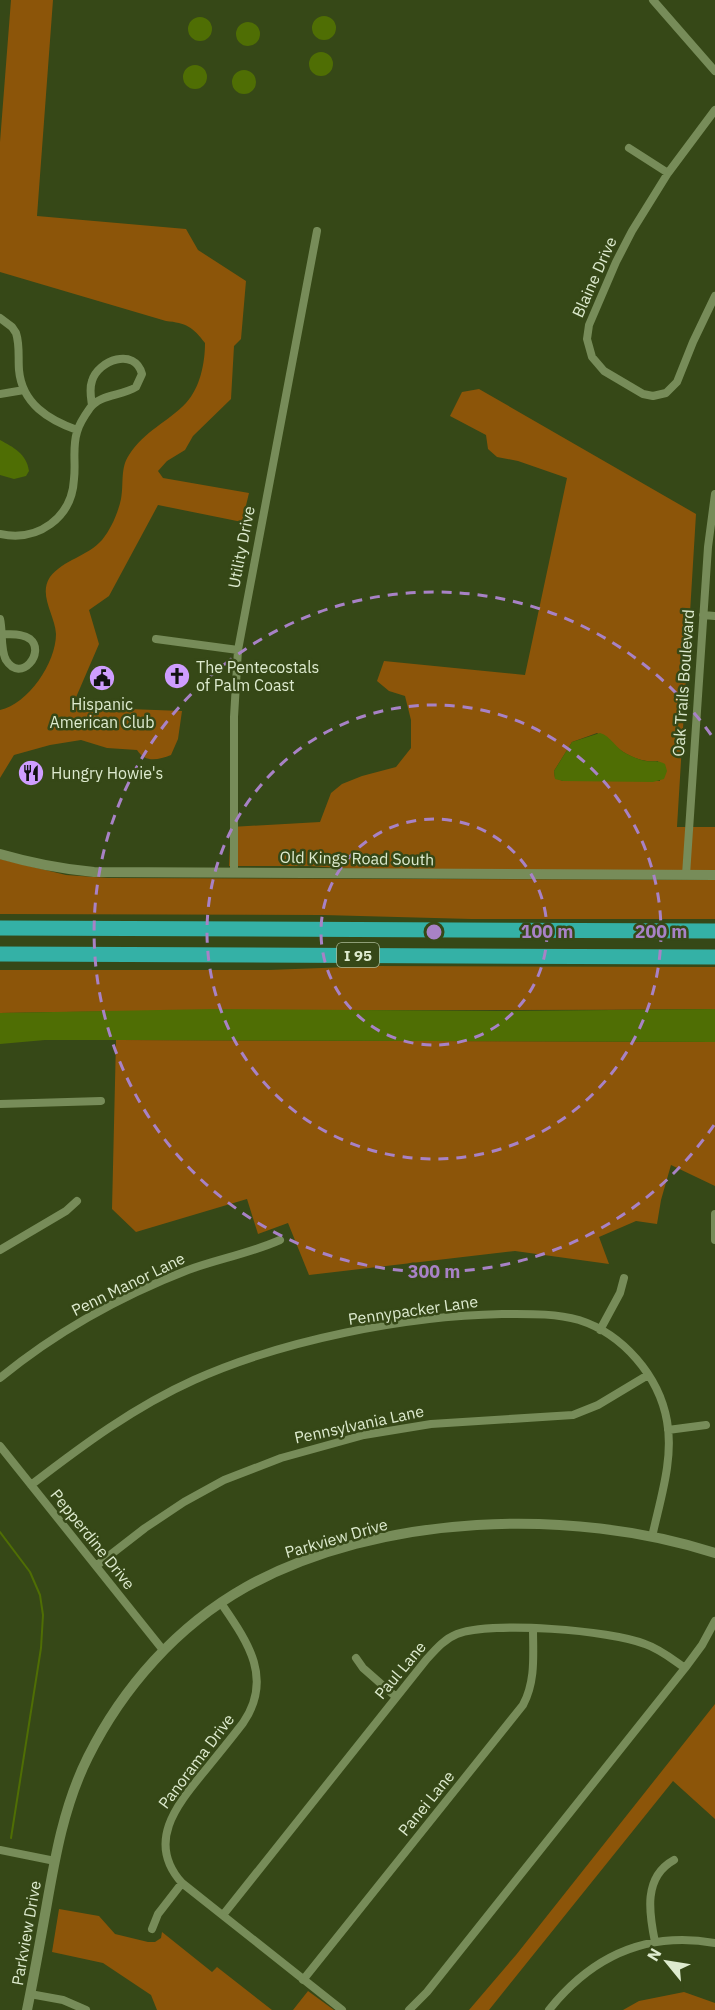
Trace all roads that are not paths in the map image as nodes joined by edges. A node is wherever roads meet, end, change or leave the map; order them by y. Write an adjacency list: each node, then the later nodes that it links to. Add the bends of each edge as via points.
1 (653, 0): 2 (street)
2 (715, 71)
3 (715, 110): 5 (street, Blaine Drive)
4 (628, 147): 5 (street)
5 (668, 173): 7 (street, Blaine Drive, via 627,239 593,313 587,339 592,357 604,371 643,394 666,393 677,382)
6 (317, 231): 20 (street, Utility Drive)
7 (715, 296)
8 (0, 318): 9 (street, via 16,333)
9 (24, 390): 10 (street); 12 (street, via 42,414)
10 (0, 394)
11 (92, 405): 11 (street, via 136,387 142,374 138,365 121,359 101,367 91,383); 12 (street)
12 (77, 430): 14 (street, via 73,487 66,508 39,532)
13 (715, 494): 15 (street, Oak Trails Boulevard)
14 (0, 534)
15 (703, 615): 16 (street); 23 (street, Oak Trails Boulevard)
16 (715, 616)
17 (0, 619): 18 (street)
18 (3, 634): 18 (street, via 4,657 15,668 27,667 33,660 34,644 22,635)
19 (156, 639): 20 (street)
20 (238, 650): 22 (street, Utility Drive)
21 (0, 854): 22 (street, Old Kings Road South, via 94,872)
22 (234, 871): 23 (street, Old Kings Road South)
23 (686, 875): 24 (street, Old Kings Road South)
24 (715, 875)
25 (0, 920): 27 (highway)
26 (0, 928): 27 (highway, I 95)
27 (51, 928): 28 (highway, I 95)
28 (715, 931)
29 (0, 954): 30 (highway, I 95)
30 (715, 957)
31 (101, 1101): 32 (street)
32 (0, 1104)
33 (77, 1201): 37 (street)
34 (715, 1214): 36 (street)
35 (280, 1240): 41 (street, Penn Manor Lane, via 191,1269 129,1296 69,1329)
36 (715, 1240)
37 (0, 1250)
38 (624, 1278): 39 (street)
39 (600, 1330): 40 (street, Pennypacker Lane, via 626,1348); 45 (street, Pennypacker Lane, via 556,1316 482,1315 375,1327 275,1351 213,1372 149,1402 94,1437)
40 (648, 1375): 43 (street, Pennypacker Lane, via 663,1407); 48 (street, Pennsylvania Lane, via 573,1415 431,1424 356,1437 281,1458 224,1480 184,1502)
41 (0, 1378)
42 (706, 1425): 43 (street)
43 (668, 1430): 46 (street, Pennypacker Lane, via 667,1463)
44 (0, 1446): 45 (street, Pepperdine Drive)
45 (31, 1485): 48 (street, Pepperdine Drive)
46 (652, 1537): 47 (street, Parkview Drive); 49 (street, Parkview Drive, via 604,1528 538,1523 403,1534 304,1561)
47 (715, 1553)
48 (96, 1566): 52 (street, Pepperdine Drive)
49 (221, 1603): 52 (street, Parkview Drive); 59 (street, Panorama Drive, via 251,1652 256,1689 247,1718 171,1817 166,1850)
50 (715, 1621): 54 (street)
51 (533, 1628): 54 (street, Paul Lane, via 637,1641); 55 (street, Paul Lane, via 474,1630 452,1636 430,1655); 64 (street, Panei Lane, via 532,1679 523,1704)
52 (163, 1650): 58 (street, Parkview Drive, via 122,1699 97,1740 72,1795)
53 (356, 1658): 55 (street)
54 (685, 1668): 69 (street)
55 (396, 1697): 60 (street, Paul Lane)
56 (0, 1850): 58 (street)
57 (674, 1860): 62 (street, via 660,1872 651,1890)
58 (55, 1861): 65 (street, Parkview Drive)
59 (182, 1883): 60 (street, Panorama Drive); 61 (street, via 158,1914)
60 (223, 1916): 64 (street, Panorama Drive)
61 (152, 1929)
62 (655, 1942): 63 (street); 70 (street, via 598,1964 574,1982)
63 (715, 1943)
64 (303, 1980): 68 (street, Panorama Drive)
65 (30, 1994): 66 (street, Parkview Drive); 67 (street, via 63,2000)
66 (27, 2010)
67 (86, 2010)
68 (342, 2010)
69 (409, 2010)
70 (549, 2010)

